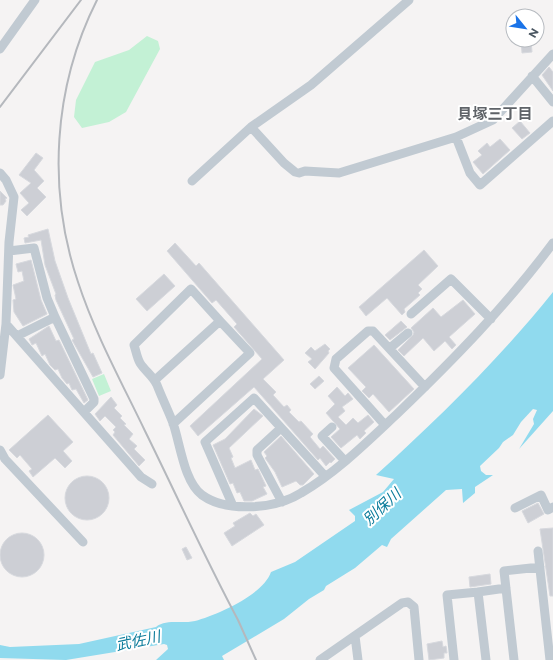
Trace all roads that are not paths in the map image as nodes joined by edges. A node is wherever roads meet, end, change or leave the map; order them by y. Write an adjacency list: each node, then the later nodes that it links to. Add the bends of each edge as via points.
1 (35, 0): 3 (street)
2 (409, 0): 8 (street, via 311,85)
3 (0, 49)
4 (553, 54): 5 (street)
5 (532, 76): 6 (street); 9 (street, via 493,120)
6 (553, 102)
7 (553, 121): 9 (street, via 480,185 470,174)
8 (251, 127): 9 (street, via 284,163 299,173 339,173); 11 (street)
9 (456, 138)
10 (0, 173): 13 (street, via 14,197)
11 (192, 181)
12 (553, 243): 16 (street)
13 (6, 248): 15 (street, via 34,248); 18 (street)
14 (412, 314): 16 (street, via 451,279)
15 (54, 317): 20 (street); 25 (street, via 94,398 94,402)
16 (490, 319): 24 (street)
17 (220, 321): 23 (street); 23 (street, via 191,290 134,345 140,363); 26 (street, via 250,353)
18 (6, 324): 20 (street); 22 (street)
19 (408, 333): 21 (street)
20 (17, 336): 25 (street)
21 (390, 348): 24 (street); 27 (street, via 376,333 368,331 334,363 334,368)
22 (0, 375)
23 (155, 380): 26 (street)
24 (425, 387): 27 (street)
25 (84, 412): 33 (street, via 141,477)
26 (173, 424): 35 (street, via 181,457 196,490 204,496)
27 (384, 425): 31 (street)
28 (332, 427): 31 (street, via 322,436)
29 (281, 428): 32 (street); 34 (street, via 257,450 257,455); 35 (street, via 254,398 205,442)
30 (0, 450): 38 (street, via 5,459)
31 (345, 461): 32 (street)
32 (325, 476): 34 (street, via 301,494)
33 (152, 484)
34 (282, 502): 35 (street, via 254,507)
35 (233, 506)
36 (553, 507): 37 (street, via 548,510 541,495)
37 (515, 508)
38 (83, 542)
39 (538, 551): 40 (street)
40 (540, 567): 41 (street, via 504,571); 50 (street)
41 (506, 588): 42 (street); 49 (street)
42 (478, 592): 47 (street, via 447,595); 48 (street)
43 (356, 636): 44 (street); 45 (street); 46 (street, via 402,603 408,602 414,606)
44 (320, 660)
45 (358, 660)
46 (419, 660)
47 (454, 660)
48 (486, 660)
49 (514, 660)
50 (550, 660)

